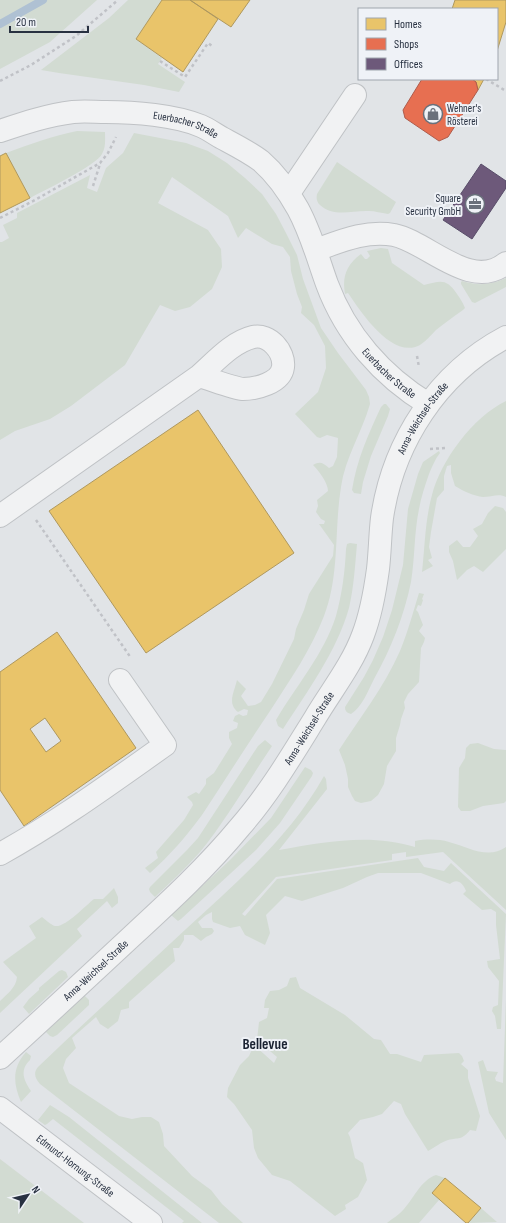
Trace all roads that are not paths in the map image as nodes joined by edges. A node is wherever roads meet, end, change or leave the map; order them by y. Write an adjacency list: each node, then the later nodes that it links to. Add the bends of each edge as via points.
1 (355, 95): 3 (street)
2 (0, 131): 3 (street, Euerbacher Straße, via 35,119 74,112 123,112 169,117 201,126 236,145 261,161)
3 (288, 193): 4 (street, Euerbacher Straße, via 304,220)
4 (316, 250): 5 (street, via 360,235 394,235 416,243 471,271 481,272); 8 (street, Euerbacher Straße, via 335,304 357,339 386,373)
5 (499, 268)
6 (506, 337): 8 (street, Anna-Weichsel-Straße, via 462,367)
7 (199, 376): 9 (street)
8 (428, 404): 12 (street, Anna-Weichsel-Straße, via 409,435 390,481 382,521 374,596 363,635 351,660 274,783 241,826 201,871)
9 (0, 516)
10 (120, 680): 11 (street, via 165,745 70,812)
11 (0, 854)
12 (0, 1058)
13 (0, 1108): 14 (street, Edmund-Hornung-Straße)
14 (151, 1223)

